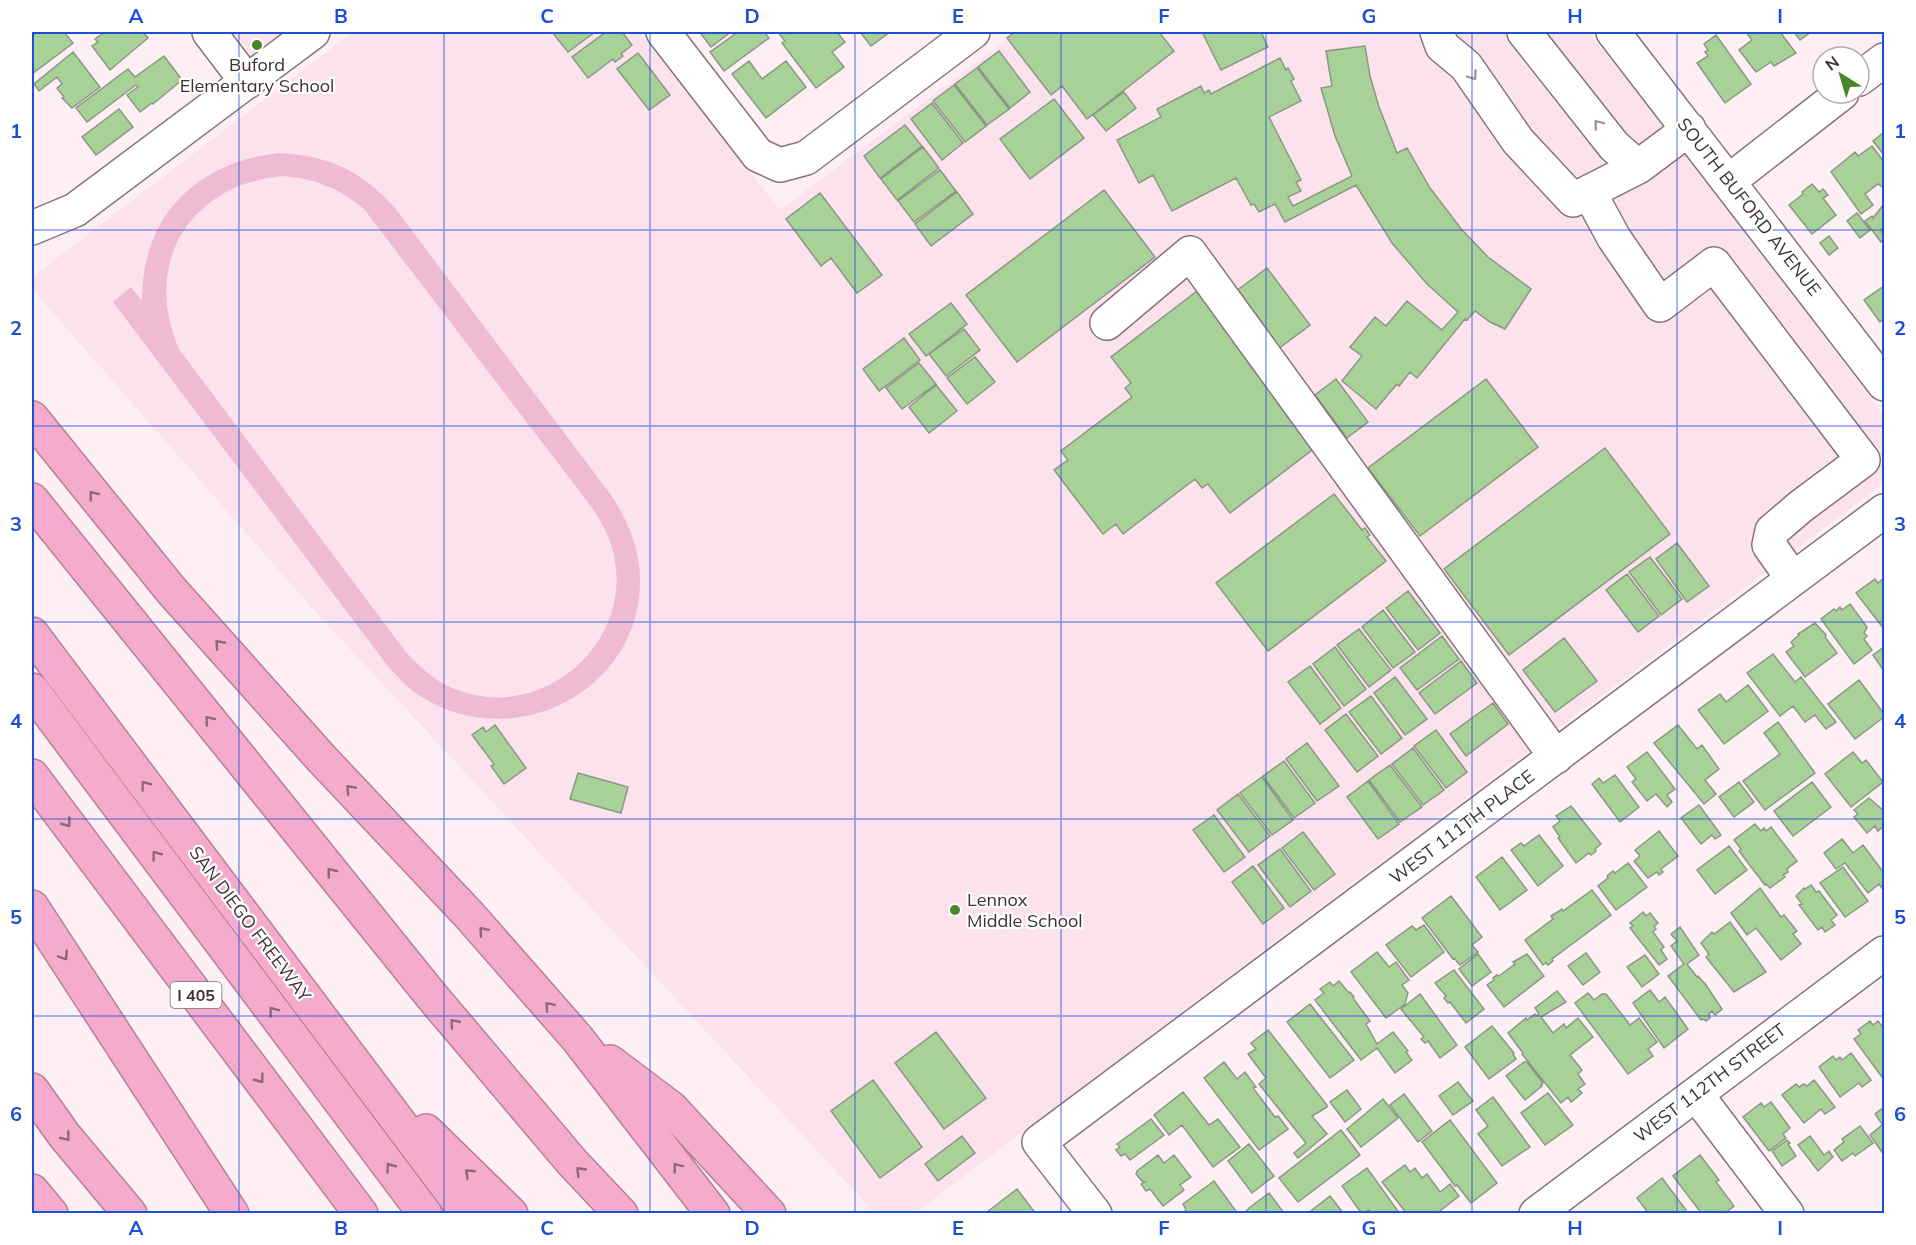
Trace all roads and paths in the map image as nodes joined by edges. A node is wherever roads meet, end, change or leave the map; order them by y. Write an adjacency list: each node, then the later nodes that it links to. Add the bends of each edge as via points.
1 (209, 32): 10 (street)
2 (313, 32): 10 (street)
3 (663, 32): 4 (street, via 758,155 780,165 806,158)
4 (973, 32)
5 (1437, 32): 15 (street, one-way to 15, via 1442,46 1466,66 1518,141 1573,200)
6 (1524, 32): 13 (street, one-way to 6, via 1614,146)
7 (1613, 32): 12 (street, SOUTH BUFORD AVENUE)
8 (1884, 60): 9 (street)
9 (1871, 70)
10 (247, 82): 16 (street, via 75,210)
11 (1827, 105): 14 (street)
12 (1689, 129): 13 (street); 14 (street, SOUTH BUFORD AVENUE)
13 (1638, 167): 15 (street)
14 (1729, 181): 18 (street, SOUTH BUFORD AVENUE)
15 (1589, 192): 22 (street, via 1614,238 1660,305 1714,264 1863,460 1772,531 1769,545)
16 (32, 228)
17 (1107, 322): 25 (street, via 1190,253)
18 (1884, 384)
19 (32, 418): 29 (highway, one-way to 19, via 171,590)
20 (32, 500): 45 (highway, one-way to 20, via 430,994)
21 (1884, 511): 22 (street, WEST 111TH PLACE)
22 (1793, 579): 25 (street, WEST 111TH PLACE)
23 (32, 634): 30 (highway, SAN DIEGO FREEWAY, one-way to 23)
24 (32, 690): 42 (highway, one-way to 24)
25 (1556, 756): 48 (street, WEST 111TH PLACE, via 1039,1142)
26 (32, 776): 41 (highway, I 405, one-way to 41)
27 (32, 907): 33 (highway, one-way to 33)
28 (1884, 953): 32 (street, WEST 112TH STREET)
29 (577, 1038): 46 (highway, one-way to 29); 47 (highway, via 671,1108)
30 (353, 1059): 43 (highway, SAN DIEGO FREEWAY); 44 (highway, one-way to 30)
31 (32, 1090): 38 (highway, one-way to 38)
32 (1696, 1094): 49 (street, WEST 112TH STREET); 50 (street)
33 (158, 1098): 39 (highway); 40 (highway)
34 (32, 1191): 37 (highway)
35 (32, 1203): 36 (highway)
36 (39, 1214)
37 (51, 1214)
38 (130, 1214)
39 (216, 1214)
40 (232, 1214)
41 (361, 1214)
42 (425, 1214)
43 (468, 1214)
44 (511, 1214)
45 (621, 1214)
46 (713, 1214)
47 (769, 1214)
48 (1095, 1214)
49 (1536, 1214)
50 (1786, 1214)

